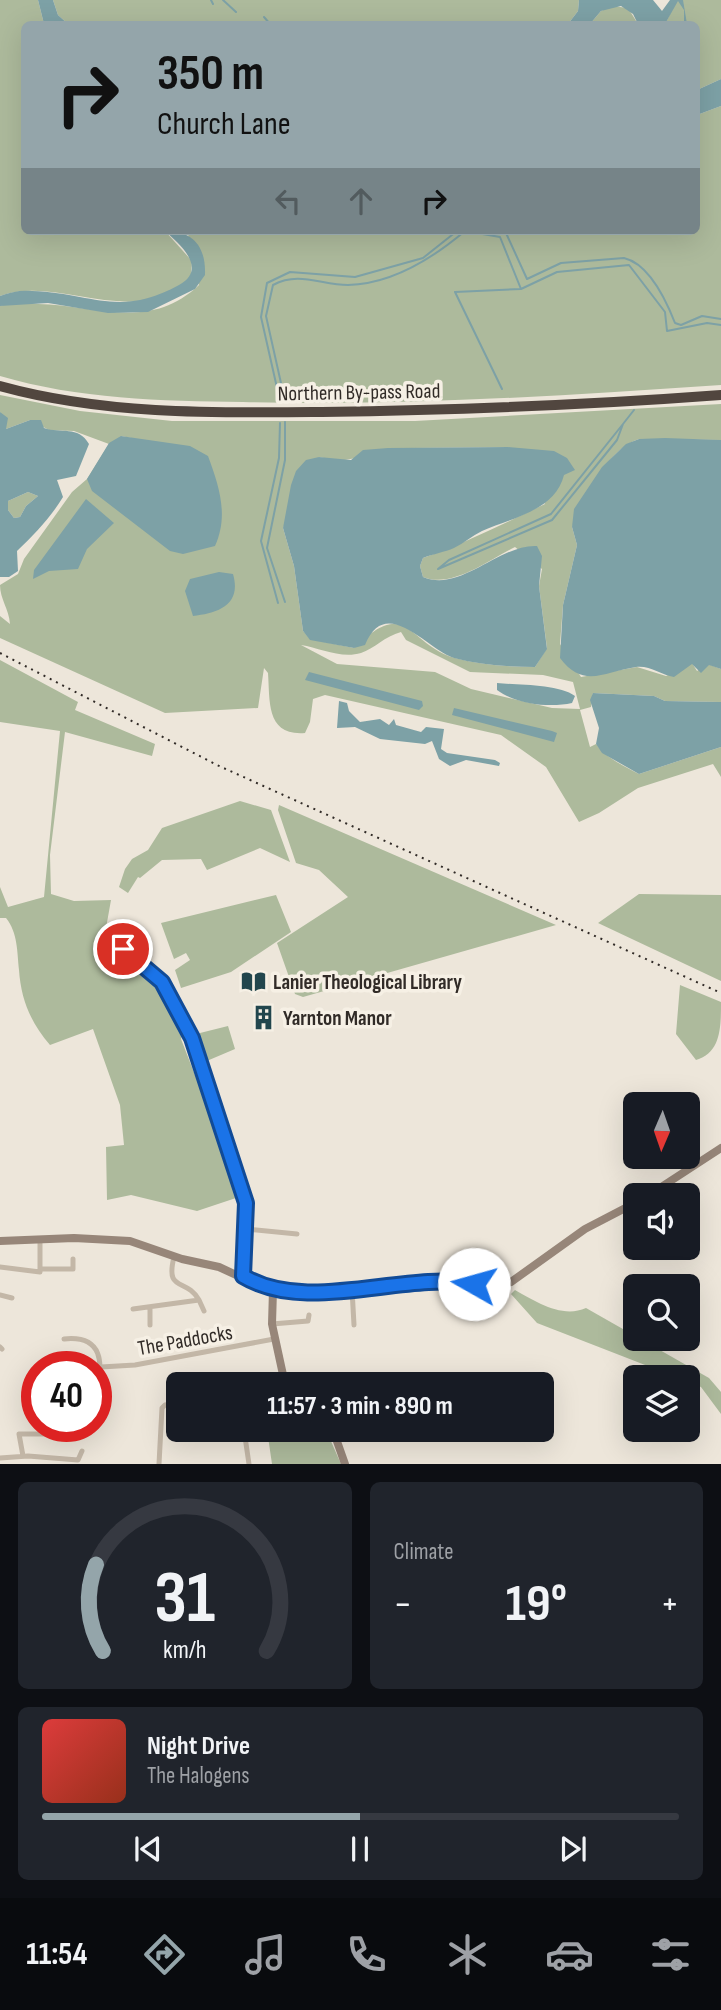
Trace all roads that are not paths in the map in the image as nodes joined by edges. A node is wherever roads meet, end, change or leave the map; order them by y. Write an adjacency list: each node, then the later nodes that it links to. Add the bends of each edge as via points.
1 (0, 386): 2 (highway, Northern By-pass Road, via 95,405 212,411 441,410)
2 (721, 395)
3 (123, 949): 7 (street, via 162,982 190,1033 246,1203)
4 (721, 1149): 5 (street)
5 (668, 1183)
6 (623, 1209): 16 (street, via 585,1229 505,1285 441,1279)
7 (247, 1229): 8 (street); 15 (street)
8 (297, 1234)
9 (40, 1239): 10 (street); 11 (street, via 123,1240); 14 (street)
10 (0, 1241)
11 (174, 1257): 15 (street); 20 (street, via 172,1278)
12 (73, 1259): 14 (street, via 73,1269)
13 (0, 1267): 14 (street)
14 (40, 1269)
15 (243, 1276): 17 (street)
16 (352, 1289): 17 (street); 25 (street)
17 (273, 1290): 26 (street)
18 (0, 1295): 19 (street)
19 (12, 1298)
20 (200, 1300): 22 (street); 23 (street)
21 (133, 1309): 22 (street)
22 (150, 1309): 27 (street)
23 (204, 1311)
24 (309, 1321): 26 (street)
25 (356, 1321)
26 (272, 1324): 28 (street)
27 (150, 1325)
28 (274, 1339): 31 (street, The Paddocks); 32 (street)
29 (67, 1341): 30 (street, via 80,1337 91,1342)
30 (95, 1351)
31 (112, 1366)
32 (282, 1372)
33 (166, 1405): 42 (street)
34 (21, 1434): 38 (street)
35 (246, 1442): 43 (street)
36 (337, 1442): 44 (street)
37 (82, 1451): 41 (street)
38 (23, 1456): 39 (street); 40 (street)
39 (0, 1458)
40 (42, 1461): 41 (street)
41 (78, 1462)
42 (159, 1464)
43 (249, 1464)
44 (345, 1464)

